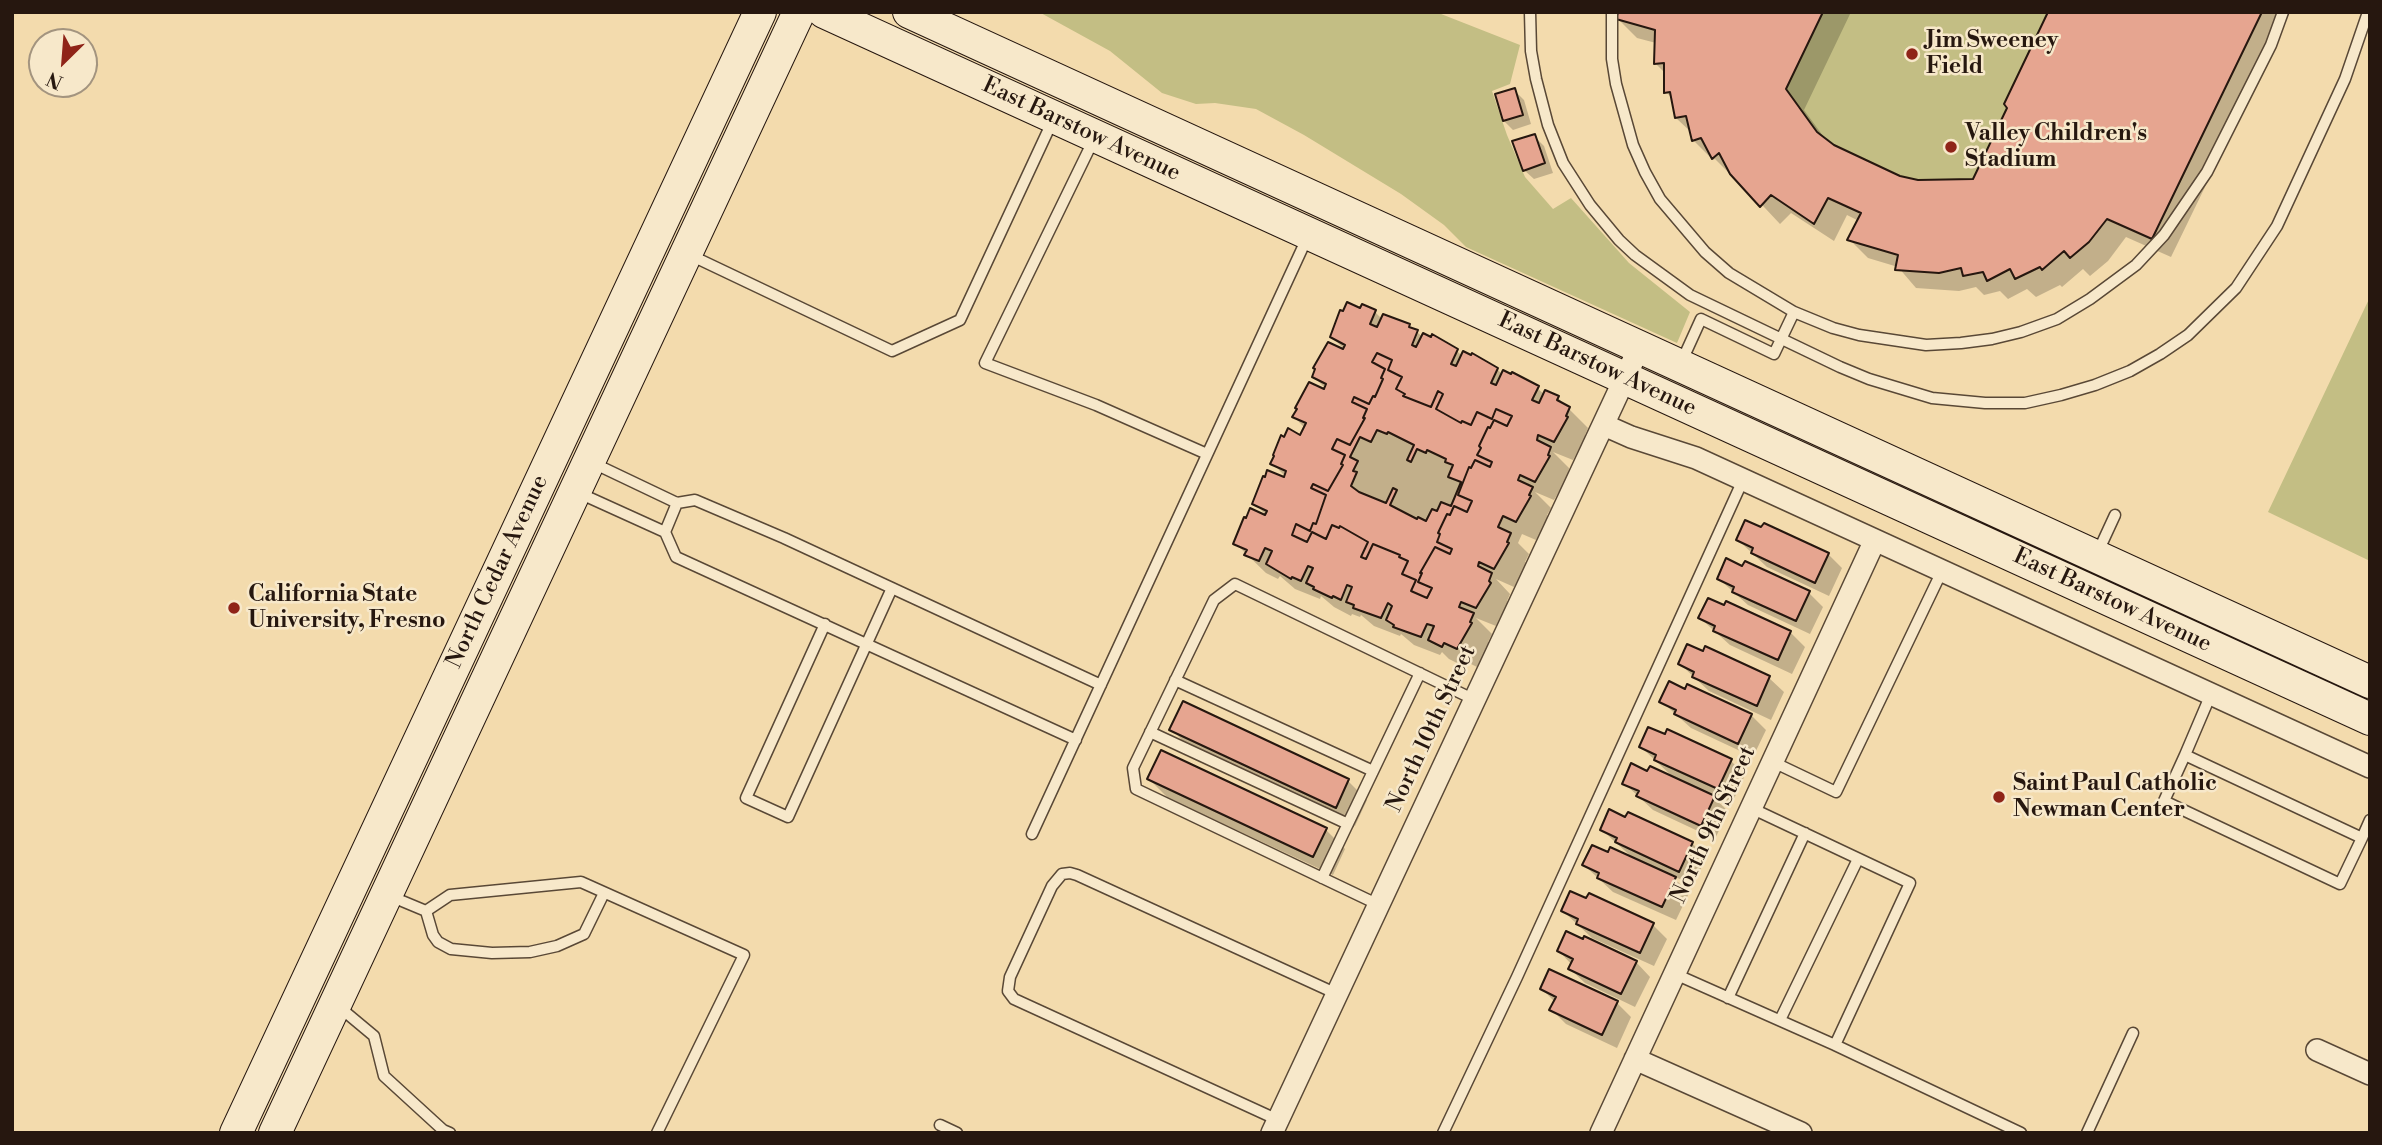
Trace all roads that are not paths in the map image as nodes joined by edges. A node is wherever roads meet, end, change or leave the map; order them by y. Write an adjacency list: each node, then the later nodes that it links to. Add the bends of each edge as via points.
1 (761, 12): 40 (main road, North Cedar Avenue)
2 (799, 12): 12 (main road, North Cedar Avenue)
3 (824, 12): 9 (main road, East Barstow Avenue)
4 (909, 12): 15 (main road, East Barstow Avenue)
5 (1530, 12): 14 (lane, via 1536,79 1548,125 1563,163 1590,205 1619,240 1654,271 1690,295)
6 (1612, 12): 13 (lane, via 1612,59 1622,108 1633,145 1660,199 1704,252)
7 (2283, 12): 13 (lane, via 2271,45 2194,193 2149,253 2090,299 2021,332 1950,344 1859,335)
8 (2368, 12): 14 (lane, via 2330,113 2263,250 2229,295 2188,334 2130,371 2061,395 1985,403 1898,389)
9 (1055, 118): 10 (main road, East Barstow Avenue); 12 (lane, via 960,320 891,351)
10 (1096, 137): 11 (main road, East Barstow Avenue); 19 (lane, via 985,363)
11 (1309, 234): 17 (main road, East Barstow Avenue); 19 (lane)
12 (688, 254): 20 (main road, North Cedar Avenue)
13 (1794, 313): 14 (lane)
14 (1782, 340): 16 (lane, via 1774,354 1701,319)
15 (1639, 348): 16 (main road, East Barstow Avenue); 17 (street, North 10th Street)
16 (1680, 366): 27 (main road, East Barstow Avenue)
17 (1626, 378): 18 (street, North 10th Street); 38 (main road, East Barstow Avenue)
18 (1604, 425): 21 (street); 37 (street, North 10th Street)
19 (1207, 454): 35 (lane)
20 (591, 461): 22 (main road, North Cedar Avenue); 23 (lane)
21 (1744, 480): 26 (street); 75 (lane)
22 (576, 492): 25 (lane); 55 (main road, North Cedar Avenue)
23 (677, 503): 25 (lane); 29 (lane, via 695,500)
24 (2115, 515): 27 (lane)
25 (665, 532): 30 (lane, via 676,557)
26 (1875, 540): 28 (street); 43 (street, North 9th Street)
27 (2095, 556): 34 (main road, East Barstow Avenue)
28 (1942, 571): 36 (street); 43 (lane, via 1836,792)
29 (892, 588): 31 (lane); 35 (lane)
30 (825, 624): 31 (lane); 31 (lane, via 746,798 788,817)
31 (867, 643): 41 (lane)
32 (1420, 673): 33 (lane, via 1234,584 1214,600); 37 (lane); 45 (lane)
33 (1175, 680): 39 (lane); 45 (lane)
34 (2370, 682)
35 (1101, 685): 41 (lane)
36 (2211, 694): 42 (lane); 44 (street)
37 (1475, 699): 56 (street, North 10th Street)
38 (2370, 719)
39 (1150, 732): 48 (lane); 53 (lane, via 1133,768 1136,789)
40 (423, 734): 61 (main road, via 397,827 329,977 328,992); 71 (main road, North Cedar Avenue)
41 (1076, 740): 50 (lane)
42 (2185, 755): 51 (lane); 51 (lane, via 2164,802 2340,884)
43 (1773, 762): 46 (street, North 9th Street)
44 (2370, 768)
45 (1373, 771): 48 (lane)
46 (1751, 808): 49 (lane); 58 (street, North 9th Street)
47 (2370, 820): 51 (lane)
48 (1348, 824): 53 (lane)
49 (1805, 833): 52 (lane); 60 (lane)
50 (1032, 834)
51 (2361, 838)
52 (1858, 859): 62 (lane); 64 (lane, via 1910,883)
53 (1322, 878): 56 (lane)
54 (604, 893): 57 (lane, via 581,882 450,895); 57 (lane, via 584,934 530,952 451,949 433,935); 73 (lane, via 744,956)
55 (387, 895): 57 (lane); 61 (main road, North Cedar Avenue)
56 (1379, 905): 59 (street, North 10th Street)
57 (426, 911)
58 (1675, 974): 60 (lane); 66 (street, North 9th Street)
59 (1337, 994): 69 (street, North 10th Street); 69 (lane, via 1077,875 1062,874 1047,898 1010,977 1008,991 1013,999)
60 (1728, 998): 62 (lane)
61 (336, 1004): 70 (main road, North Cedar Avenue); 72 (lane, via 374,1036 384,1076)
62 (1780, 1020): 64 (lane)
63 (2133, 1033): 79 (lane)
64 (1835, 1045): 78 (lane)
65 (2317, 1050): 67 (street)
66 (1635, 1059): 76 (street, North 9th Street); 77 (street)
67 (2370, 1074)
68 (940, 1125): 74 (lane)
69 (1275, 1126)
70 (281, 1131)
71 (236, 1133)
72 (450, 1133)
73 (657, 1133)
74 (957, 1133)
75 (1443, 1133)
76 (1601, 1133)
77 (1801, 1133)
78 (2021, 1133)
79 (2087, 1133)

